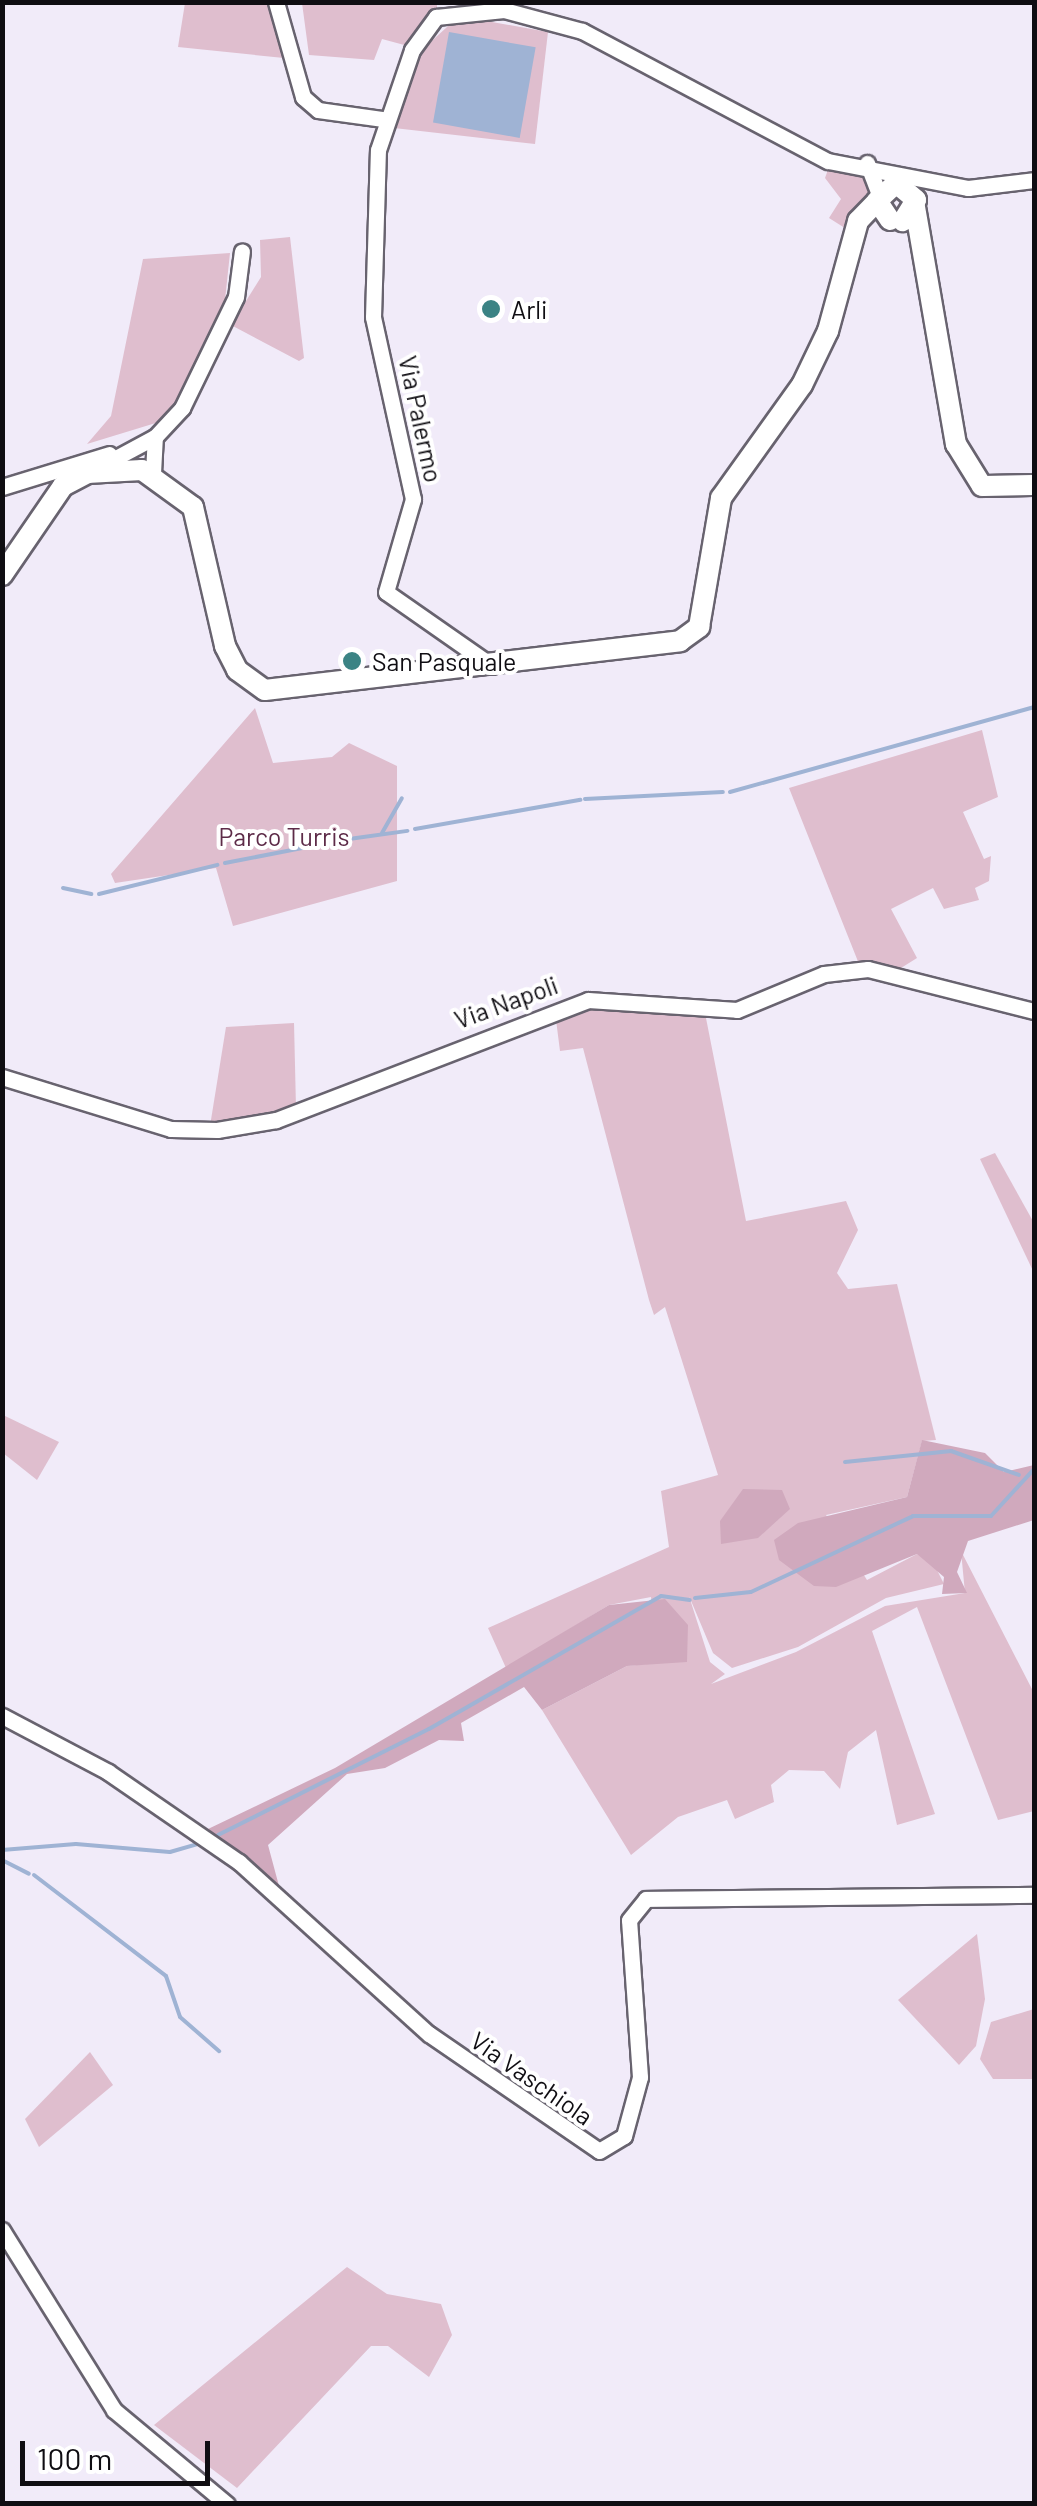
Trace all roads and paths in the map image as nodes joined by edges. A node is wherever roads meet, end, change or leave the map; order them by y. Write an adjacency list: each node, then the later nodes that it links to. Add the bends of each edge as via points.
1 (276, 2): 2 (street, via 303,96 318,110)
2 (383, 119): 3 (street, Via Palermo, via 420,35 449,10 474,7 582,31 828,161); 16 (street, Via Palermo, via 374,318 413,500 386,592)
3 (867, 163): 5 (street, Via Palermo); 6 (street)
4 (1034, 180): 5 (street, Via Palermo)
5 (931, 182): 7 (street)
6 (878, 198): 7 (street); 7 (street, via 900,184); 8 (street)
7 (906, 212): 8 (street); 13 (street, via 925,242 956,444 971,476 995,490)
8 (853, 236): 16 (street, via 828,332 802,385 720,498 695,633 621,653)
9 (242, 250): 10 (street, via 236,297 182,408)
10 (155, 437): 11 (street); 12 (street)
11 (110, 461): 12 (street); 14 (street); 15 (street, via 63,486)
12 (153, 473): 16 (street, via 198,516 225,646 248,682 282,690)
13 (1034, 485)
14 (2, 487)
15 (2, 575)
16 (495, 668)
17 (1034, 1011): 18 (street, Via Napoli, via 868,969 824,974 737,1010 588,1000 276,1120 217,1130 172,1129)
18 (2, 1078)
19 (2, 1716): 20 (street, Via Vaschiola, via 108,1772 240,1862 429,2034 599,2150 624,2136 640,2077 629,1920 639,1903 793,1892 865,1902)
20 (1034, 1895)
21 (2, 2230): 22 (street, via 114,2410)
22 (227, 2504)

